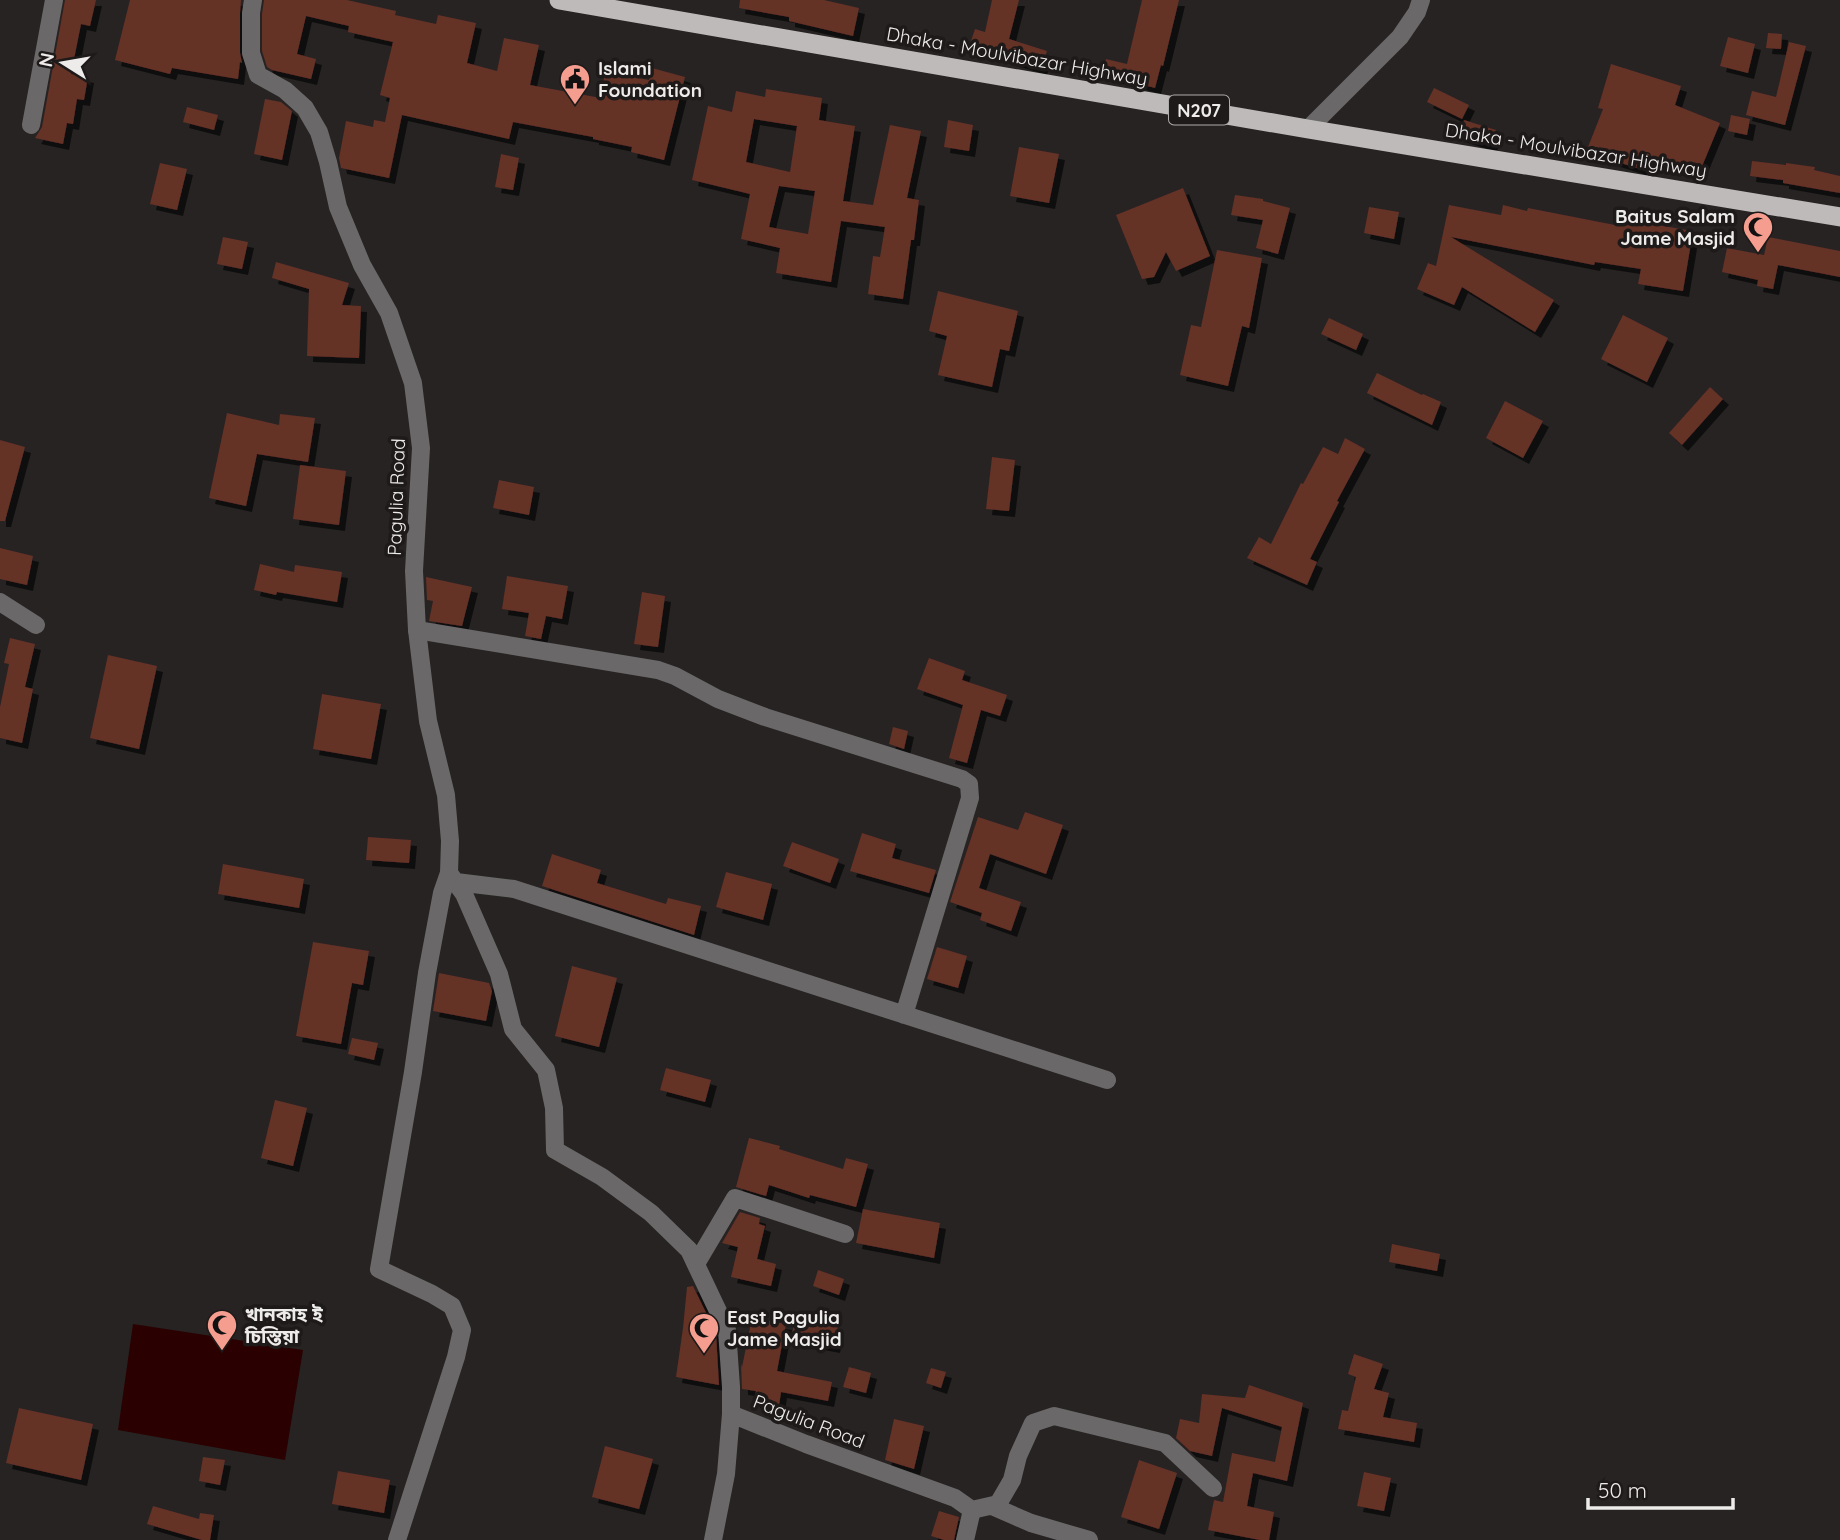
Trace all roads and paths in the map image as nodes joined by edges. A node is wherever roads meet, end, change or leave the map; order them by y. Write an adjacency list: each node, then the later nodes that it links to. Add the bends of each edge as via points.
1 (54, 0): 5 (street)
2 (253, 0): 10 (street, Pagulia Road, via 251,53 258,75 305,108 319,132 338,207 362,265 389,313 413,383 421,448 414,571)
3 (559, 0): 6 (highway, Dhaka - Moulvibazar Highway / N207)
4 (1422, 0): 6 (street, via 1400,37)
5 (31, 125)
6 (1308, 129): 7 (highway, Dhaka - Moulvibazar Highway / N207)
7 (1840, 217)
8 (0, 602): 9 (street)
9 (36, 625)
10 (417, 630): 11 (street, Pagulia Road, via 428,721 446,794); 12 (street, via 658,670 765,718 969,783 970,798)
11 (452, 878): 12 (street, via 514,889); 15 (street, Pagulia Road, via 464,894 499,974 513,1029 546,1070 554,1108 555,1150 651,1213 689,1250); 20 (street, Pagulia Road, via 442,893 427,973 379,1269 452,1306 462,1330)
12 (904, 1015): 13 (street)
13 (1107, 1080)
14 (845, 1234): 15 (street, via 735,1198)
15 (696, 1264): 16 (street, Pagulia Road, via 727,1330)
16 (731, 1414): 19 (street, Pagulia Road, via 956,1498); 21 (street, via 726,1474)
17 (1213, 1488): 18 (street, via 1165,1443 1054,1416 1033,1423 1012,1480 998,1504)
18 (992, 1506): 19 (street); 23 (street)
19 (972, 1510): 22 (street)
20 (397, 1540)
21 (713, 1540)
22 (965, 1540)
23 (1089, 1540)

